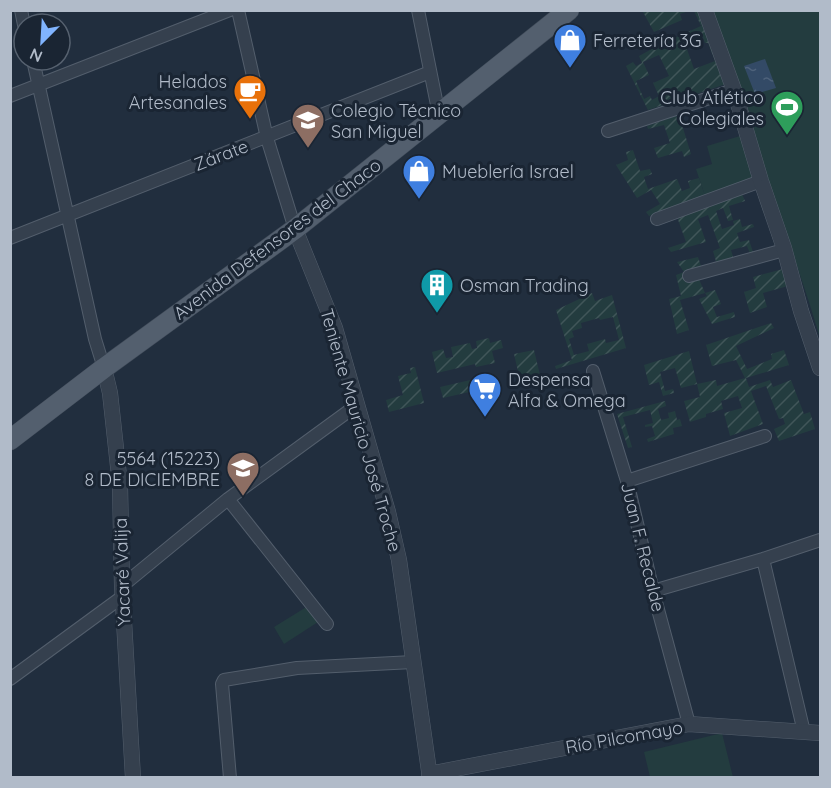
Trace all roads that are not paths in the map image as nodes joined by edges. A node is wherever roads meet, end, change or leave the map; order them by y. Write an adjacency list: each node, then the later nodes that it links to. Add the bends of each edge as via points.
1 (230, 10): 8 (street)
2 (238, 10): 13 (street)
3 (418, 10): 7 (street)
4 (569, 10): 11 (main road, Avenida Defensores del Chaco)
5 (705, 10): 9 (street)
6 (36, 72): 8 (street)
7 (430, 72): 11 (street); 13 (street, Zárate)
8 (39, 84): 10 (street); 15 (street)
9 (734, 90): 12 (street); 14 (street)
10 (10, 96)
11 (440, 115): 17 (main road, Avenida Defensores del Chaco)
12 (608, 131)
13 (267, 138): 15 (street, Zárate); 17 (street)
14 (761, 181): 16 (street); 19 (street)
15 (67, 215): 18 (street, Zárate); 21 (street)
16 (657, 219)
17 (295, 230): 21 (main road, Avenida Defensores del Chaco); 24 (street, Teniente Mauricio José Troche, via 335,328)
18 (10, 238)
19 (784, 250): 20 (street); 22 (street)
20 (689, 276)
21 (104, 368): 26 (main road, Avenida Defensores del Chaco); 32 (street, Yacaré Valija, via 120,485)
22 (820, 368)
23 (593, 371): 27 (street, Juan F. Recalde)
24 (357, 405): 28 (street); 34 (street, Teniente Mauricio José Troche, via 399,560)
25 (765, 436): 27 (street)
26 (10, 440)
27 (627, 482): 31 (street, Juan F. Recalde)
28 (228, 500): 32 (street); 33 (street)
29 (820, 540): 30 (street)
30 (763, 559): 31 (street); 37 (street)
31 (653, 591): 36 (street, Juan F. Recalde)
32 (122, 592): 35 (street); 40 (street, Yacaré Valija)
33 (327, 624)
34 (413, 662): 39 (street, Teniente Mauricio José Troche); 41 (street, via 297,668 224,680)
35 (10, 679)
36 (689, 724): 37 (street, Río Pilcomayo); 39 (street, Río Pilcomayo)
37 (804, 732): 38 (street, Río Pilcomayo)
38 (820, 733)
39 (430, 776)
40 (133, 777)
41 (230, 777)

